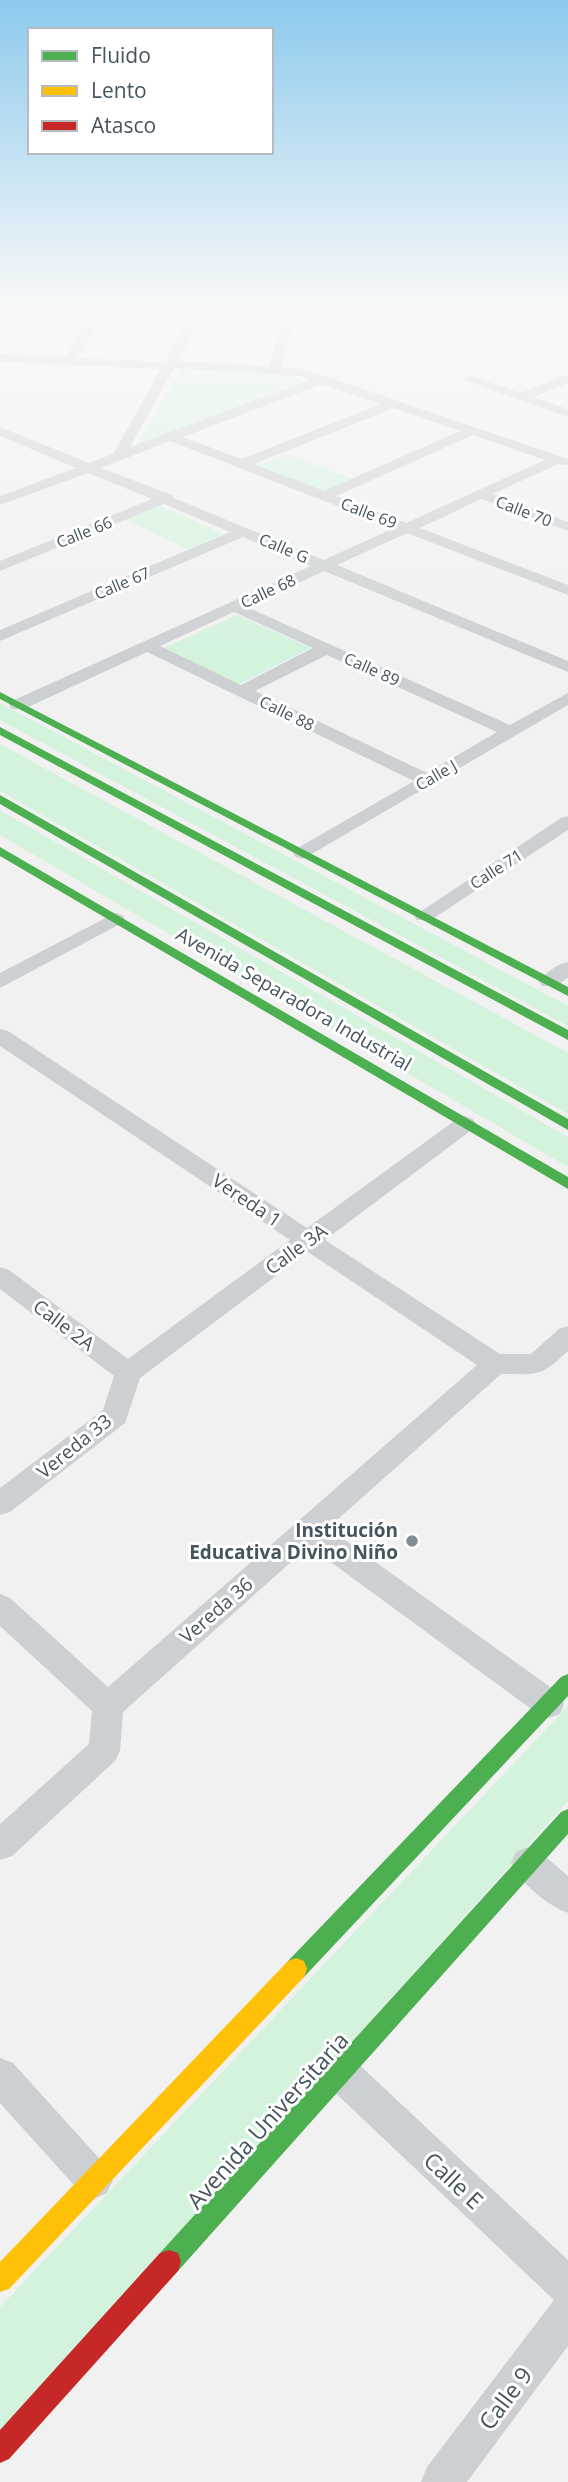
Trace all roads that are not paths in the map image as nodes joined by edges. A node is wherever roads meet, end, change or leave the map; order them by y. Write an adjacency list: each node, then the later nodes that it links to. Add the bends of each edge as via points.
1 (137, 424): 8 (street)
2 (205, 424): 7 (street)
3 (343, 424): 10 (street)
4 (451, 424): 5 (street)
5 (472, 431): 9 (street); 13 (street)
6 (5, 436): 11 (street, Calle G)
7 (170, 437): 8 (street); 10 (street, Calle 69)
8 (118, 457): 11 (street)
9 (562, 462): 12 (street, Calle 68)
10 (242, 464): 13 (street, Calle 69)
11 (92, 467): 14 (street, Calle G); 15 (street)
12 (480, 494): 16 (street, Calle 68); 17 (street, Calle 70)
13 (324, 496): 16 (street, Calle 69)
14 (167, 498): 18 (street, Calle G); 20 (street, Calle 66)
15 (0, 501)
16 (407, 527): 19 (street, Calle 68); 21 (street, Calle 69)
17 (568, 527)
18 (245, 531): 19 (street, Calle G); 23 (street, Calle 67)
19 (325, 565): 22 (street, Calle 68); 26 (street, Calle G)
20 (0, 566)
21 (568, 590)
22 (233, 606): 24 (street, Calle 68); 25 (street, Calle 89)
23 (0, 636)
24 (147, 646): 27 (street, Calle 88); 30 (street, Calle 68)
25 (327, 648): 27 (street); 32 (street, Calle 89)
26 (568, 667)
27 (242, 691): 33 (street, Calle 88)
28 (0, 695): 30 (street)
29 (568, 698): 32 (street, Calle J)
30 (18, 705): 37 (street)
31 (0, 730): 44 (street)
32 (511, 732): 33 (street, Calle J)
33 (427, 780): 37 (street, Calle J)
34 (0, 799): 47 (street, Avenida Separadora Industrial)
35 (568, 822): 38 (street, Calle 71)
36 (0, 851): 39 (street, Avenida Separadora Industrial)
37 (303, 853): 38 (street)
38 (424, 916): 42 (street)
39 (115, 919): 41 (street); 46 (street, Avenida Separadora Industrial)
40 (568, 968): 42 (street)
41 (0, 982)
42 (549, 982): 43 (street)
43 (568, 992)
44 (568, 1035)
45 (2, 1040): 49 (street, Vereda 1)
46 (465, 1124): 48 (street, Avenida Separadora Industrial); 49 (street, Calle 3A)
47 (568, 1125)
48 (568, 1184)
49 (308, 1240): 52 (street, Vereda 1); 53 (street, Calle 3A)
50 (0, 1276): 53 (street, Calle 2A)
51 (568, 1336): 52 (street, via 537,1364)
52 (495, 1364): 55 (street, Vereda 36)
53 (128, 1373): 54 (street, Vereda 33, via 115,1416)
54 (0, 1504)
55 (308, 1529): 57 (street); 58 (street, Vereda 36)
56 (0, 1607): 58 (street)
57 (558, 1693): 65 (street)
58 (108, 1706): 60 (street, via 104,1751)
59 (568, 1819): 61 (street, Avenida Universitaria)
60 (0, 1845)
61 (528, 1863): 62 (street); 63 (street, Avenida Universitaria)
62 (568, 1897)
63 (340, 2072): 67 (street, Calle E); 69 (street, Avenida Universitaria)
64 (0, 2076): 65 (street)
65 (94, 2180): 66 (street)
66 (0, 2280)
67 (568, 2287)
68 (568, 2313): 70 (street, Calle 9)
69 (0, 2450)
70 (442, 2482)

